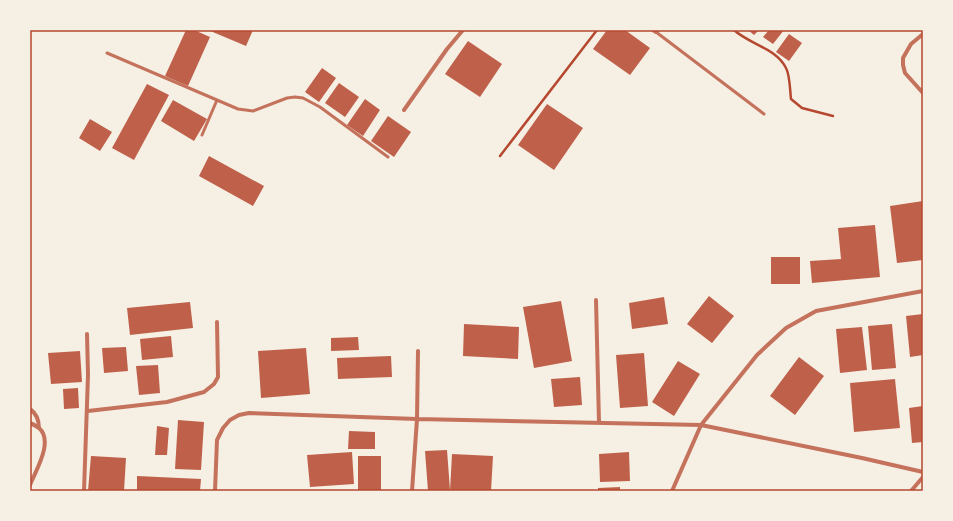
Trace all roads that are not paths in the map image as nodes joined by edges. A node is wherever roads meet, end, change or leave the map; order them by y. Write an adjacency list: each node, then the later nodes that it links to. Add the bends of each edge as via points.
1 (463, 30): 7 (street)
2 (656, 31): 8 (lane)
3 (923, 34): 5 (street, via 911,44 903,58 903,65 905,74)
4 (107, 53): 6 (lane)
5 (923, 93)
6 (217, 100): 9 (lane); 10 (lane, via 238,109 253,110 287,98 303,98)
7 (404, 110)
8 (764, 114)
9 (202, 135)
10 (388, 157)
11 (923, 291): 21 (street, via 816,311 786,328 757,355)
12 (596, 300): 20 (street)
13 (217, 322): 17 (street, via 218,377 211,388 167,402)
14 (87, 334): 17 (street)
15 (418, 351): 18 (street)
16 (30, 409): 22 (street, via 37,416)
17 (88, 411): 26 (street)
18 (417, 419): 20 (street); 27 (street, via 249,413 239,415 230,420 217,440); 28 (street)
19 (30, 423): 22 (street)
20 (599, 423): 21 (street)
21 (701, 425): 23 (street); 29 (street)
22 (39, 428): 25 (street, via 45,442 43,454)
23 (923, 472)
24 (923, 477): 30 (street)
25 (30, 485)
26 (84, 491)
27 (215, 491)
28 (412, 491)
29 (672, 491)
30 (912, 491)

